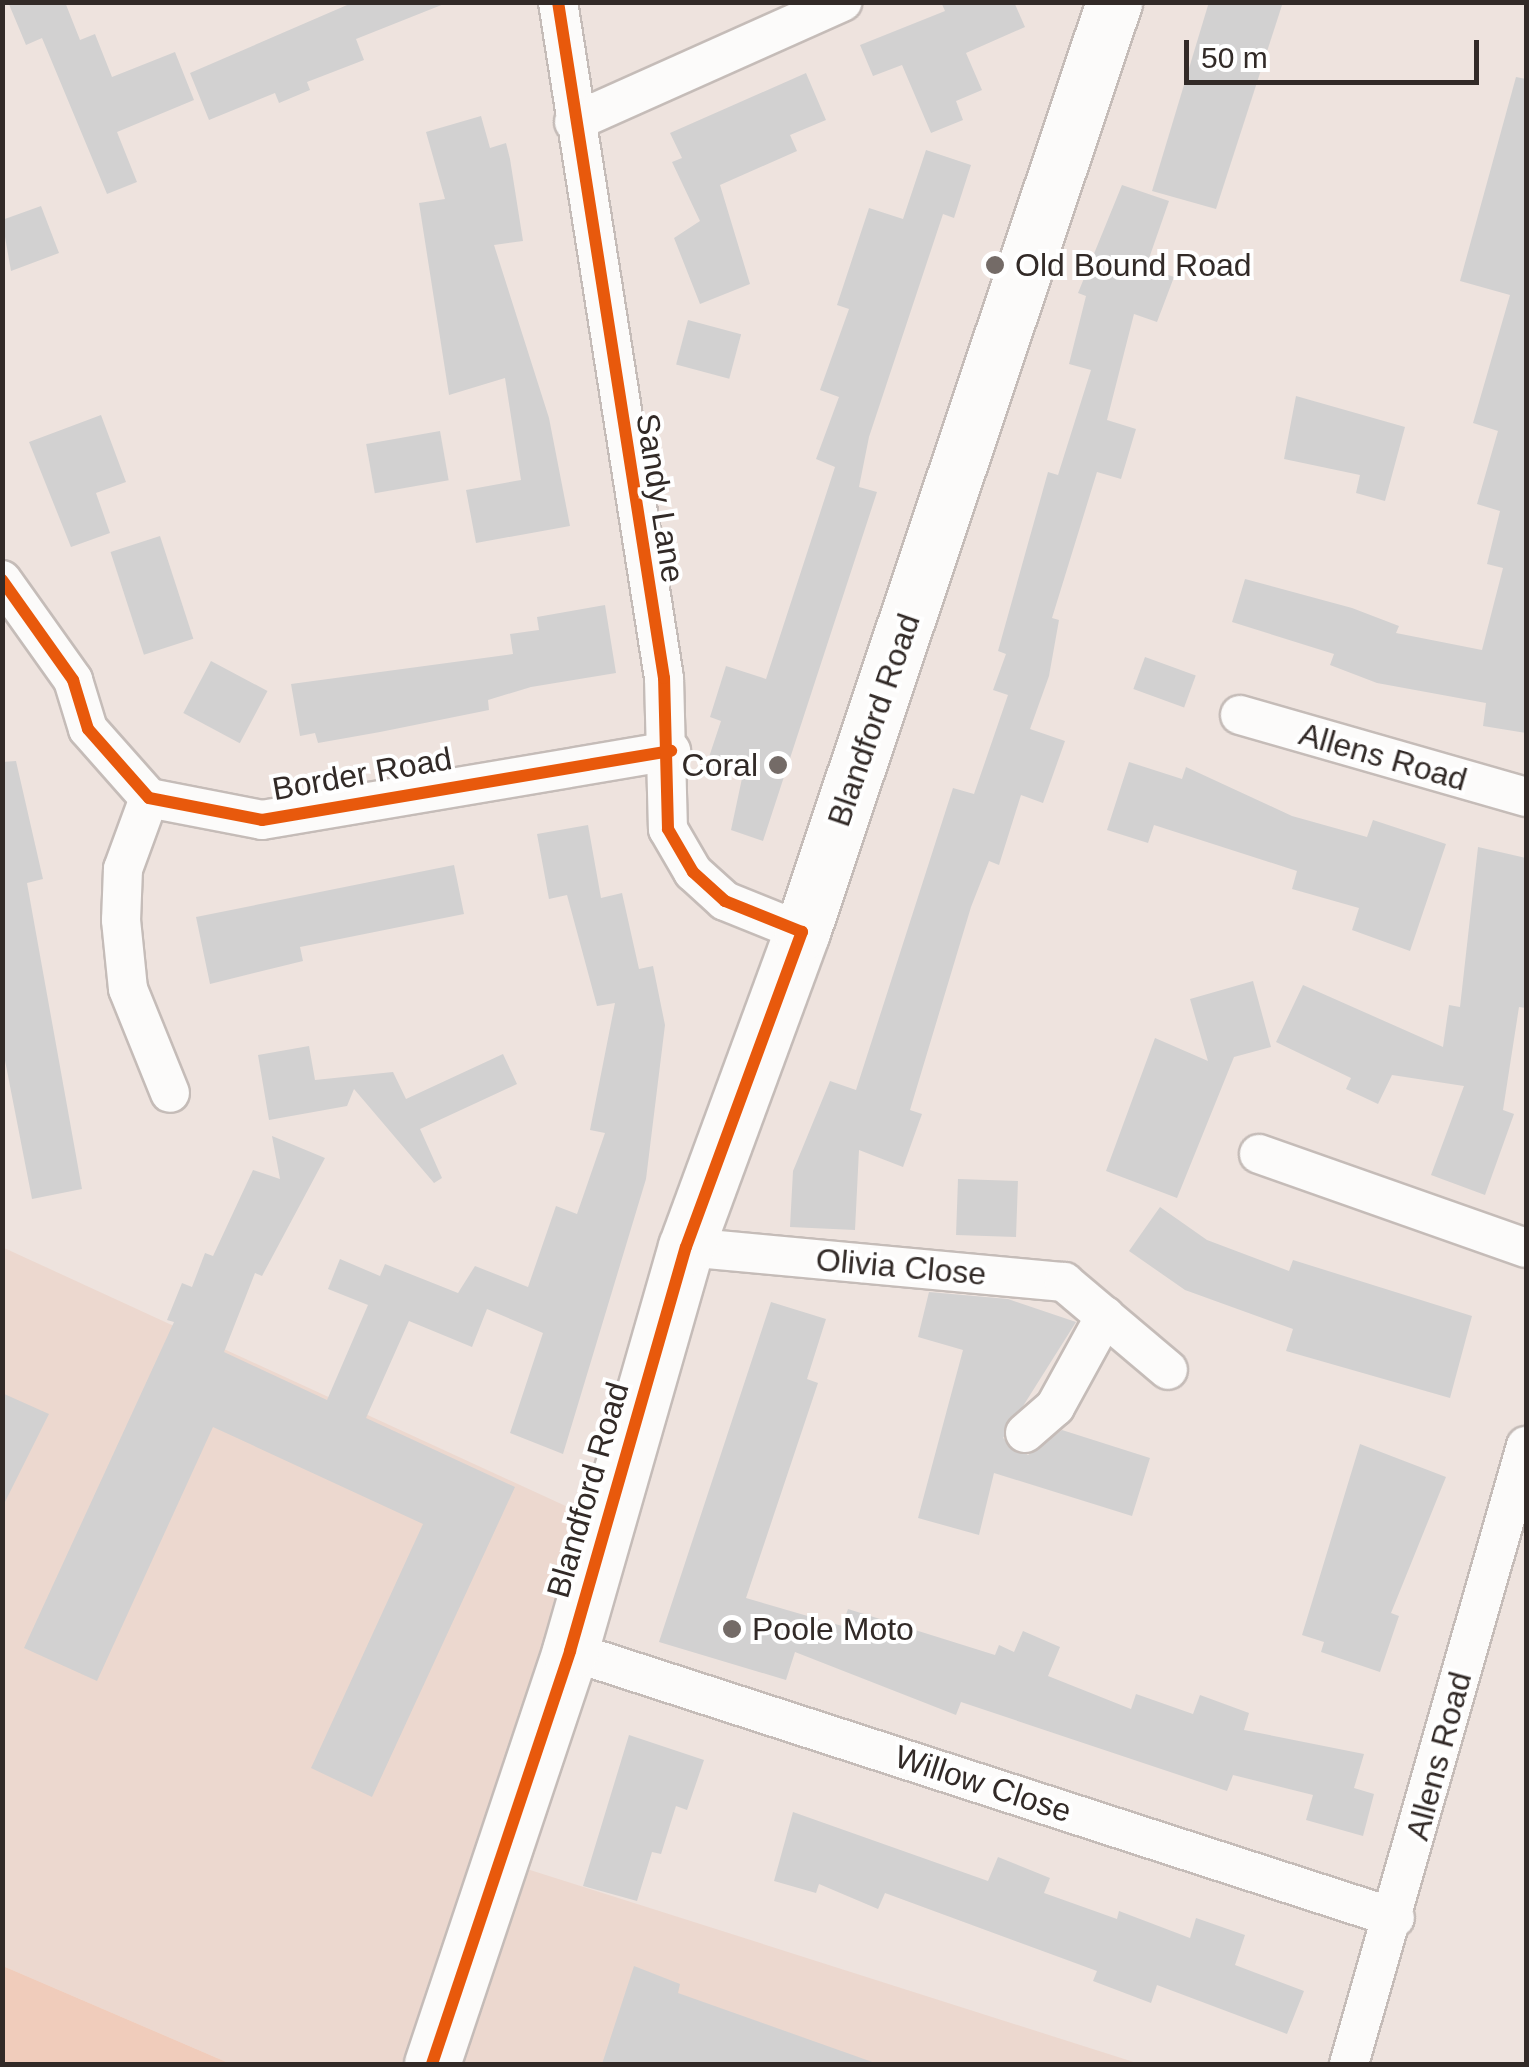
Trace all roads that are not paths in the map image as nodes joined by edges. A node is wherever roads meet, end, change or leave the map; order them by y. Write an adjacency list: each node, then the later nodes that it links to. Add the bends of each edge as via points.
1 (558, 2): 4 (street, Sandy Lane)
2 (842, 2): 4 (street)
3 (1114, 2): 10 (main road, Blandford Road)
4 (574, 122): 7 (street, Sandy Lane)
5 (2, 580): 9 (street, via 73,680 88,729)
6 (1240, 715): 8 (street, Allens Road)
7 (671, 751): 9 (street, Border Road, via 262,820); 10 (street, Sandy Lane, via 668,829 686,863 725,901)
8 (1526, 797)
9 (149, 798): 11 (street, via 123,870 121,920 128,989)
10 (802, 932): 13 (main road, Blandford Road)
11 (170, 1092)
12 (1259, 1154): 14 (street)
13 (686, 1247): 15 (street, Olivia Close, via 1064,1282); 19 (main road, Blandford Road)
14 (1526, 1248)
15 (1104, 1316): 16 (street, Olivia Close); 17 (street, via 1055,1408)
16 (1168, 1370)
17 (1025, 1433)
18 (1526, 1446): 20 (street, Allens Road)
19 (570, 1651): 20 (street, Willow Close); 21 (main road, Blandford Road)
20 (1396, 1918): 22 (street, Allens Road)
21 (432, 2064)
22 (1349, 2064)

